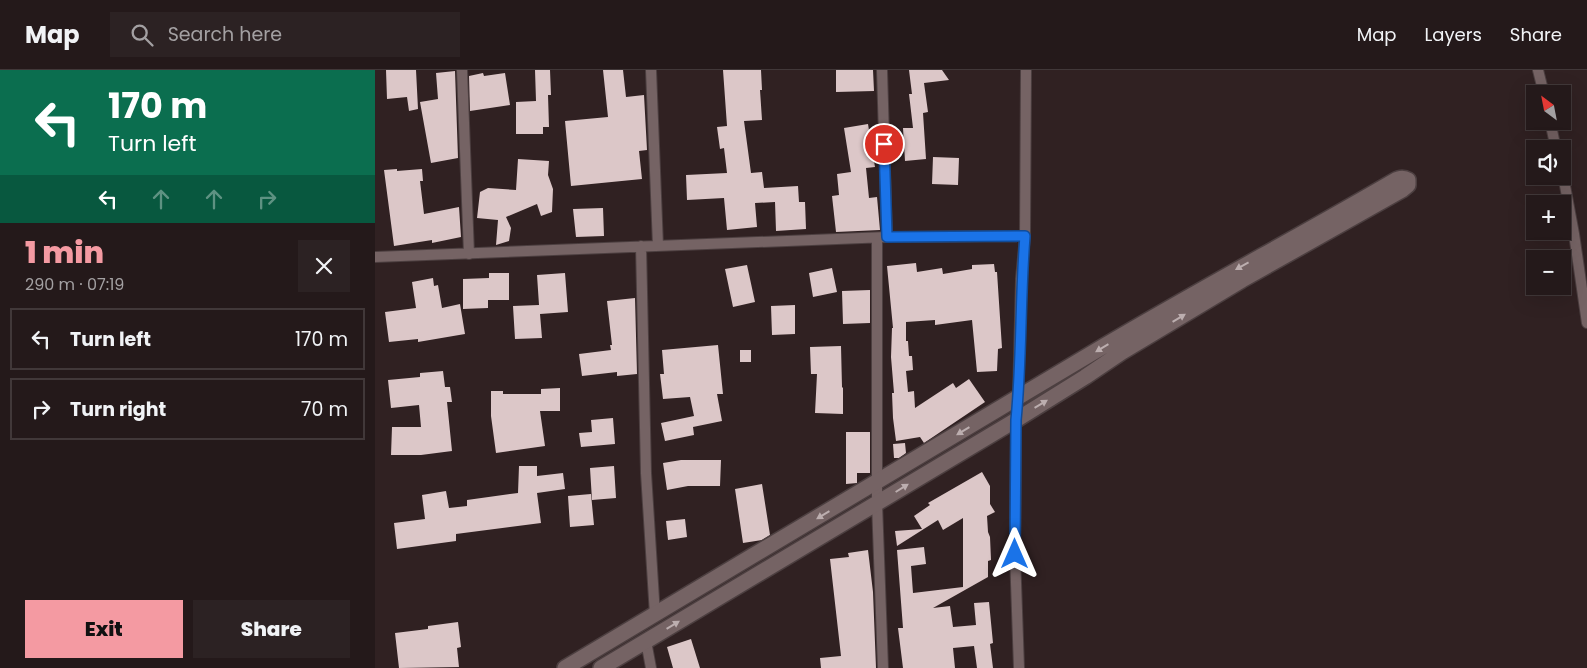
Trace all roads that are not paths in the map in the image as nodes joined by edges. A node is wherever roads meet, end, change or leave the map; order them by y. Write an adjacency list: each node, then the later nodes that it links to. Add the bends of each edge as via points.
1 (463, 70): 12 (street)
2 (651, 70): 11 (street)
3 (882, 70): 9 (street)
4 (1027, 70): 8 (street)
5 (1538, 70): 6 (street)
6 (1542, 85)
7 (1565, 185): 14 (street)
8 (1025, 236): 9 (street); 15 (street)
9 (882, 238): 11 (street); 17 (street)
10 (641, 246): 11 (street); 12 (street); 19 (street, via 646,473)
11 (658, 246)
12 (469, 254): 13 (street)
13 (375, 257)
14 (1587, 323)
15 (1018, 399): 16 (street); 16 (street, one-way to 15, via 1241,280 1402,190 1408,185 1408,180 1399,178 1393,181); 17 (street, one-way to 17)
16 (1016, 420): 18 (street, one-way to 16); 25 (street)
17 (877, 483): 18 (street); 19 (street, one-way to 19)
18 (877, 503): 20 (street, one-way to 18); 24 (street)
19 (655, 615): 21 (street)
20 (646, 641): 22 (street); 23 (street)
21 (565, 668)
22 (601, 668)
23 (651, 668)
24 (883, 668)
25 (1019, 668)

